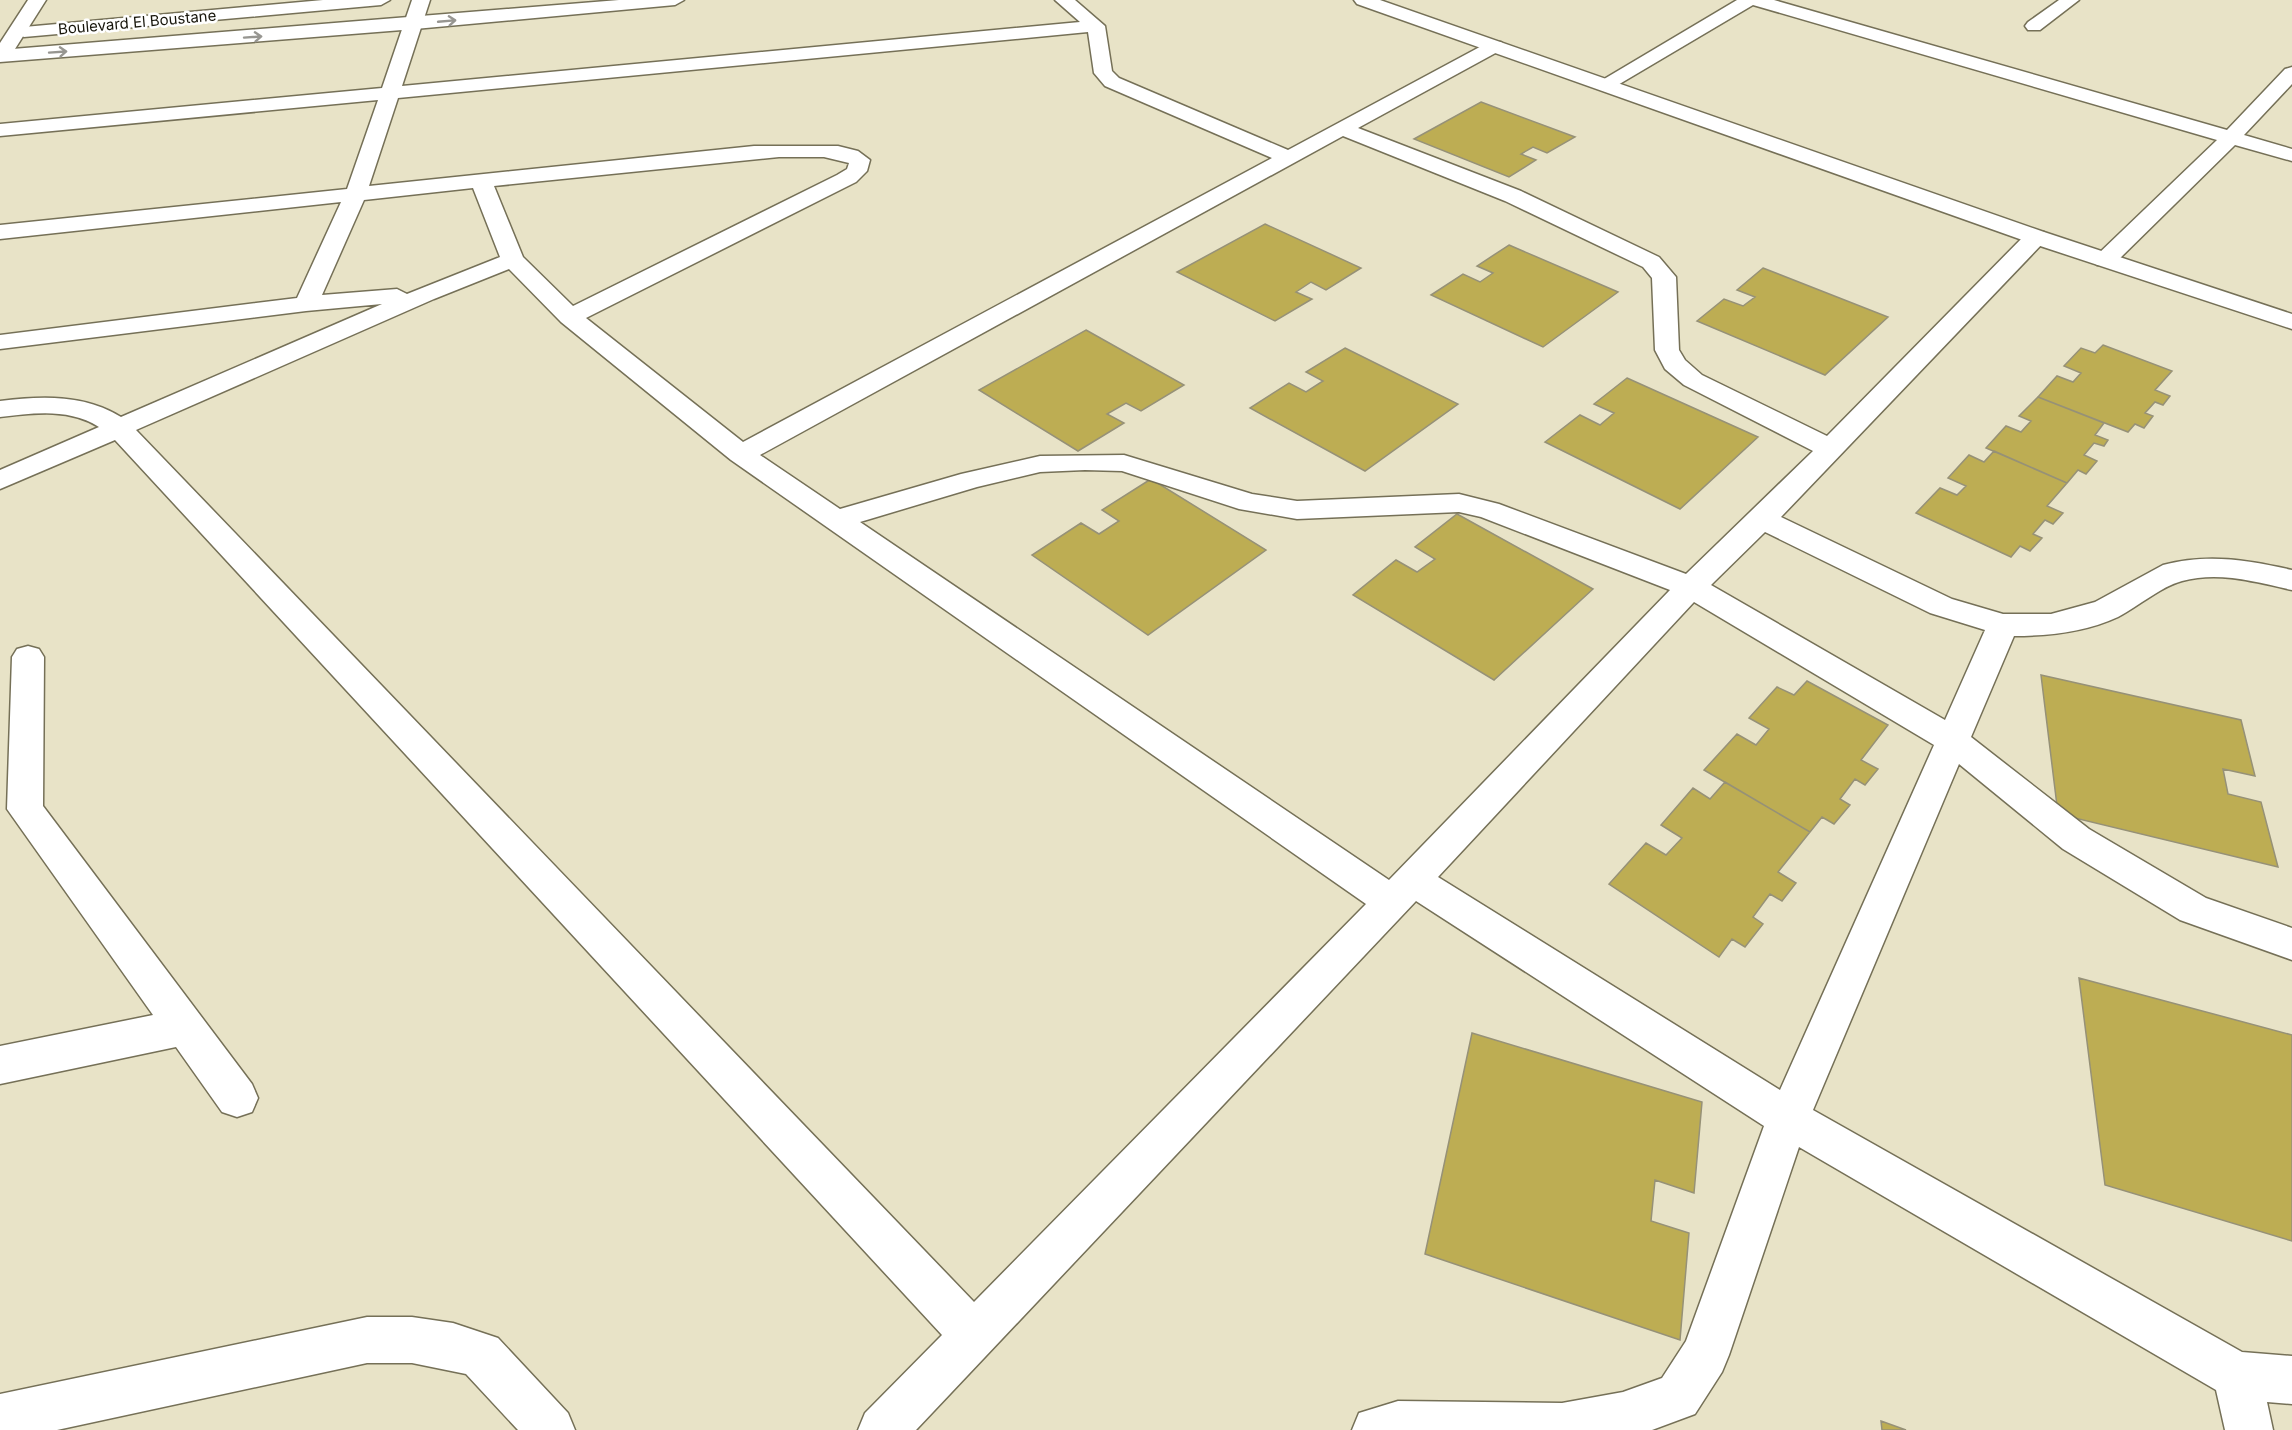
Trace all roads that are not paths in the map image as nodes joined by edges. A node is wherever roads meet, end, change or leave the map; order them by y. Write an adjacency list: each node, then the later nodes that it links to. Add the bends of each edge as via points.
1 (38, 0): 13 (street)
2 (381, 0): 13 (street, Boulevard El Boustane)
3 (421, 0): 10 (street)
4 (675, 0): 10 (street, one-way to 4)
5 (1064, 0): 11 (street)
6 (1364, 0): 14 (street)
7 (1749, 0): 17 (street)
8 (1755, 0): 21 (street)
9 (2070, 0): 12 (street)
10 (415, 24): 15 (street, one-way to 10); 18 (street)
11 (1096, 26): 18 (street); 23 (street, via 1103,73 1112,82)
12 (2034, 26)
13 (7, 33): 15 (street)
14 (1495, 46): 17 (street); 19 (street)
15 (0, 56)
16 (2292, 73): 21 (street)
17 (1604, 85): 27 (street)
18 (391, 94): 20 (street); 25 (street)
19 (1343, 129): 23 (street); 37 (street, via 1513,196 1651,262 1664,277 1666,350 1674,364 1693,380)
20 (0, 130)
21 (2231, 137): 22 (street); 29 (street)
22 (2292, 154)
23 (1290, 158): 38 (street)
24 (481, 181): 25 (street); 28 (street); 32 (street, via 754,152 835,153 861,160 853,175 842,182)
25 (356, 193): 26 (street); 31 (street)
26 (0, 232)
27 (2036, 237): 29 (street); 37 (street)
28 (513, 260): 30 (street); 32 (street)
29 (2105, 260): 33 (street)
30 (426, 294): 31 (street); 36 (street)
31 (306, 304): 34 (street)
32 (570, 318): 38 (street)
33 (2292, 322)
34 (0, 342)
35 (0, 409): 36 (street, via 45,404 79,407 101,414)
36 (119, 428): 39 (street); 54 (street)
37 (1831, 449): 41 (street)
38 (741, 454): 40 (street)
39 (0, 480)
40 (837, 519): 43 (street, via 1040,464 1124,464 1249,503 1297,510 1459,503 1489,510); 48 (street)
41 (1762, 519): 43 (street); 44 (street, via 1941,606)
42 (2292, 580): 44 (street, via 2243,568 2174,572 2105,610 2050,624)
43 (1691, 587): 46 (street); 48 (street)
44 (2002, 625): 46 (street)
45 (28, 657): 47 (street)
46 (1952, 740): 49 (street, via 2076,839 2193,909); 53 (street)
47 (13, 811): 50 (street)
48 (1403, 891): 53 (street); 54 (street)
49 (2292, 944)
50 (185, 1027): 51 (street); 52 (street)
51 (0, 1065)
52 (237, 1098)
53 (1788, 1118): 55 (street); 60 (street, via 1705,1355 1678,1397 1623,1416 1562,1427 1398,1425)
54 (974, 1335): 59 (street)
55 (2237, 1375): 56 (street); 61 (street)
56 (2292, 1380)
57 (0, 1418): 58 (street, via 367,1340 412,1340 481,1355)
58 (551, 1430)
59 (882, 1430)
60 (1376, 1430)
61 (2249, 1430)

